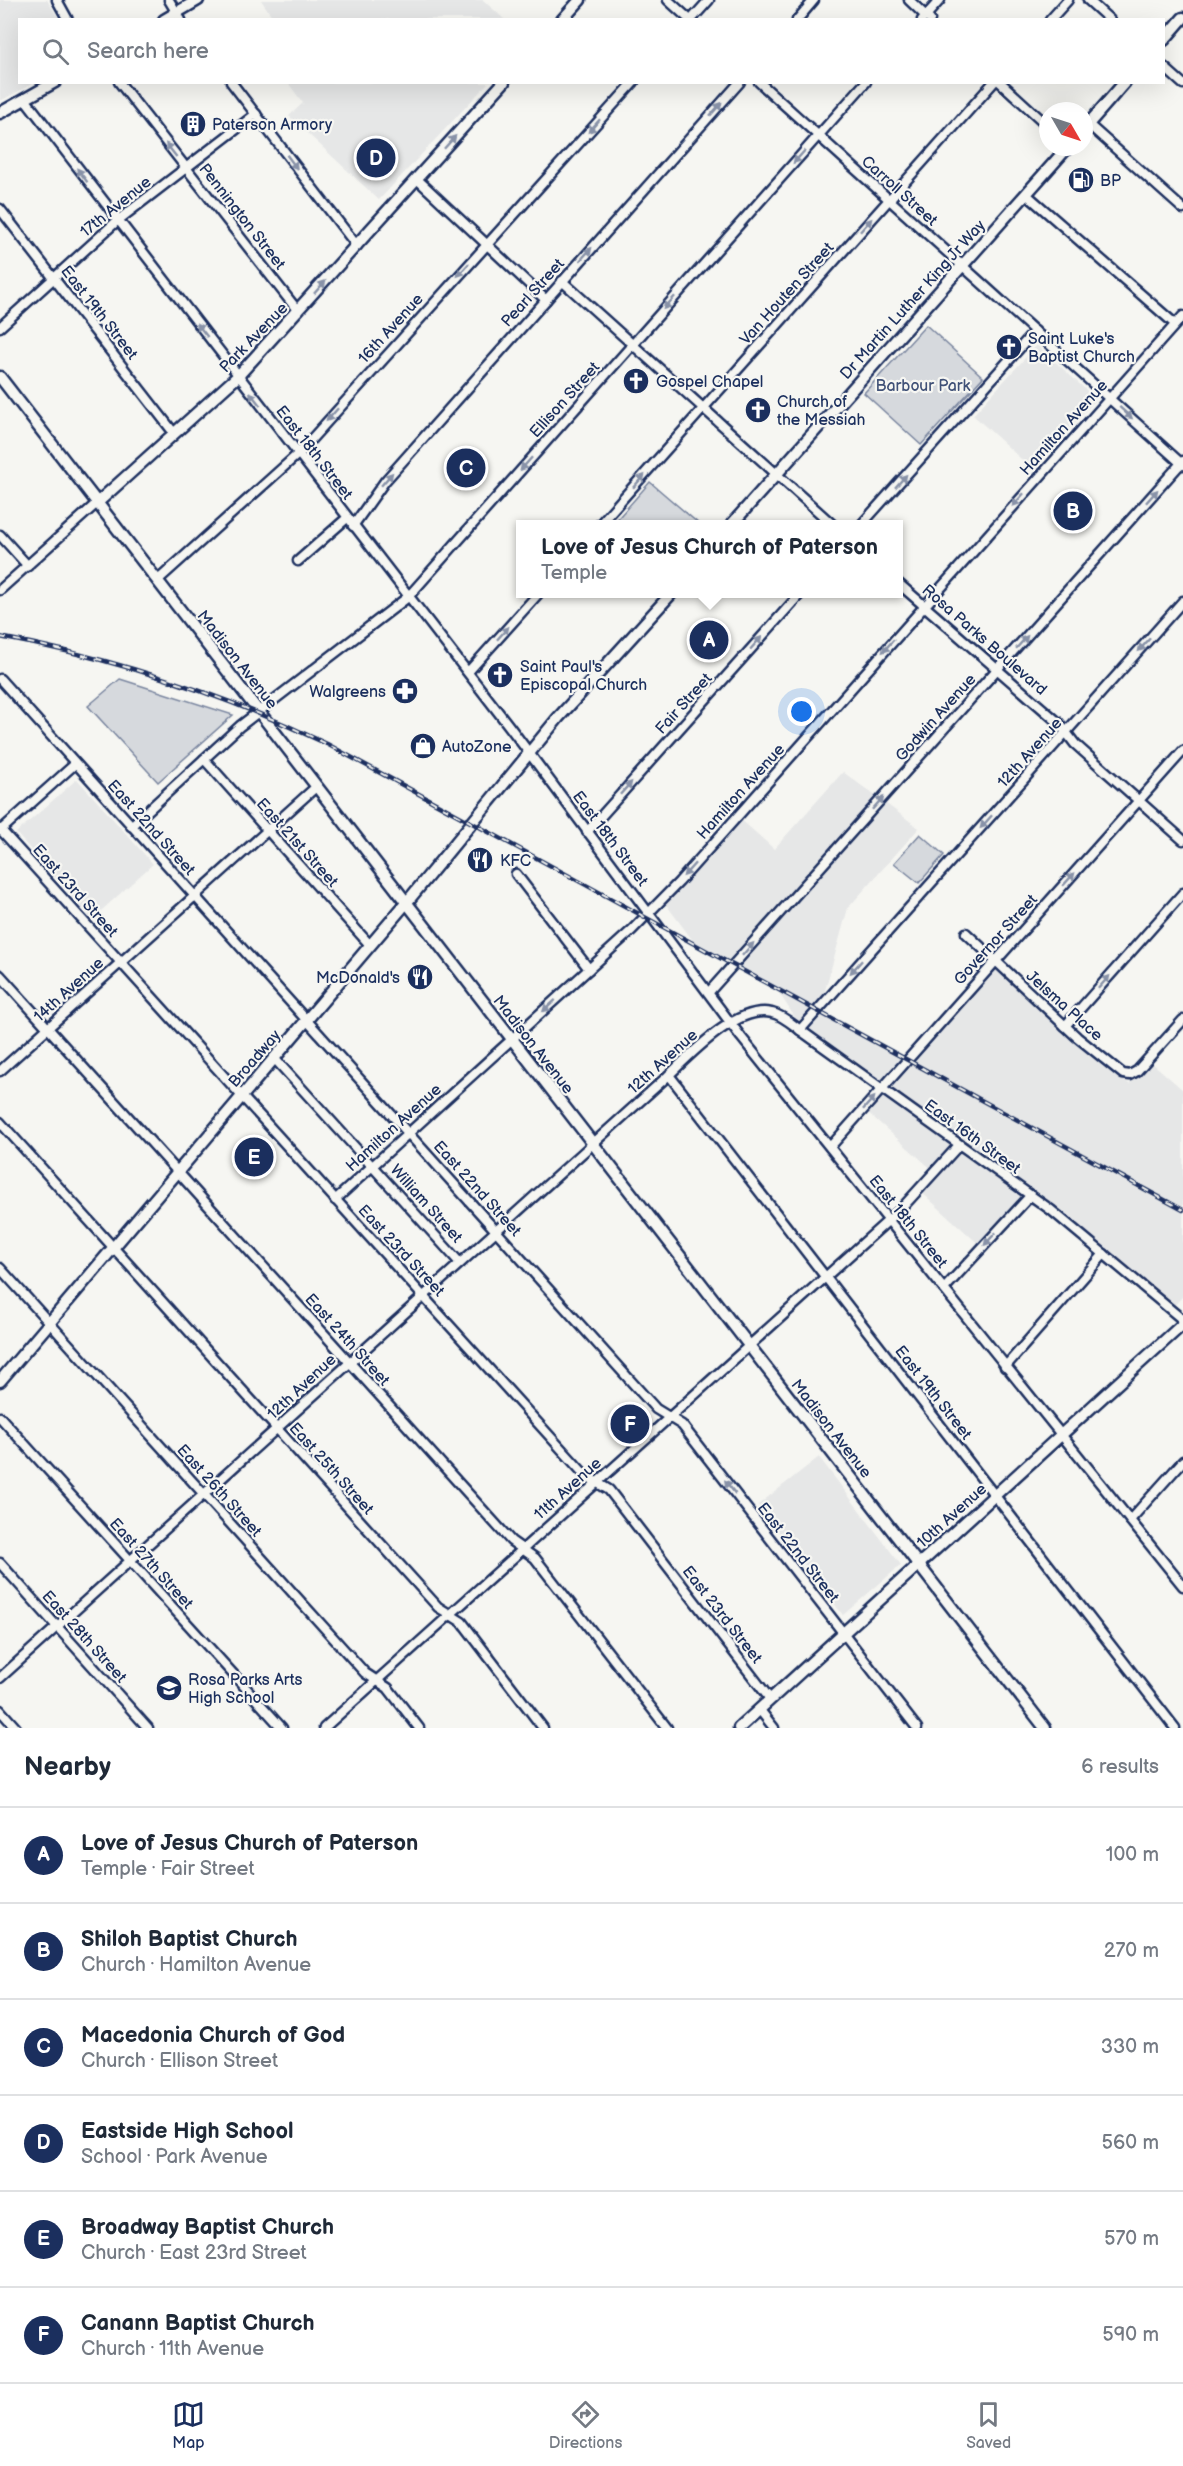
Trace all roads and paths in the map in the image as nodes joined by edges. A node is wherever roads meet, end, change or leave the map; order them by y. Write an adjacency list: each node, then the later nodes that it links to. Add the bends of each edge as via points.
1 (57, 0): 13 (street)
2 (169, 0): 12 (street)
3 (198, 0): 12 (main road)
4 (580, 0): 14 (main road)
5 (668, 0): 15 (street)
6 (709, 0): 16 (street)
7 (814, 0): 17 (street)
8 (909, 0): 18 (street)
9 (940, 0): 18 (street)
10 (1068, 0): 19 (street)
11 (1088, 0): 20 (street)
12 (179, 16)
13 (67, 18)
14 (564, 18)
15 (689, 18)
16 (693, 18)
17 (798, 18)
18 (926, 18)
19 (1052, 18)
20 (1108, 18)
21 (1183, 18): 22 (main road)
22 (1165, 39)
23 (1165, 68): 35 (street)
24 (51, 84): 36 (main road)
25 (121, 84): 44 (street, Pennington Street, one-way to 25)
26 (232, 84): 38 (street)
27 (502, 84): 45 (main road, Park Avenue, one-way to 27)
28 (632, 84): 51 (street, 16th Avenue, one-way to 51)
29 (738, 84): 55 (street, Pearl Street, one-way to 29)
30 (761, 84): 42 (street, Carroll Street)
31 (864, 84): 42 (street, Ellison Street)
32 (992, 84): 47 (street, Van Houten Street)
33 (1002, 84): 39 (street)
34 (1123, 84): 40 (main road)
35 (1183, 84)
36 (25, 99): 37 (main road); 50 (street, East 18th Street, one-way to 36)
37 (0, 113)
38 (255, 114): 44 (street, 17th Avenue); 52 (street, one-way to 52)
39 (1039, 118)
40 (1093, 119)
41 (1093, 133): 49 (street)
42 (818, 137): 47 (street, Carroll Street); 62 (street, Ellison Street, one-way to 62)
43 (1060, 156): 46 (main road, Dr Martin Luther King Jr Way)
44 (186, 168): 50 (street, 17th Avenue); 57 (street, Pennington Street)
45 (417, 179): 51 (street); 52 (main road, Park Avenue)
46 (1026, 194): 53 (main road, Dr Martin Luther King Jr Way); 59 (street)
47 (889, 200): 53 (street, Carroll Street); 66 (street, Van Houten Street, one-way to 47)
48 (0, 209): 54 (street, East 19th Street)
49 (1183, 209)
50 (117, 221): 54 (street, 17th Avenue); 63 (street, East 18th Street, one-way to 50)
51 (486, 245): 56 (street); 68 (street, 16th Avenue, one-way to 68)
52 (357, 246): 57 (main road, Park Avenue, one-way to 52)
53 (962, 266): 61 (street, Carroll Street); 70 (main road, Dr Martin Luther King Jr Way)
54 (54, 278): 60 (street, 17th Avenue); 67 (street, East 19th Street)
55 (562, 281): 56 (street, Pearl Street); 62 (street)
56 (546, 300): 77 (street, Pearl Street, one-way to 56, via 385,481)
57 (298, 311): 63 (main road, Park Avenue)
58 (1183, 315): 59 (street, Hamilton Avenue)
59 (1175, 324): 65 (street, Hamilton Avenue)
60 (0, 327)
61 (1035, 331): 65 (street, Carroll Street); 76 (street, one-way to 61)
62 (632, 345): 66 (street); 84 (street, Ellison Street, one-way to 84)
63 (237, 376): 67 (main road, Park Avenue); 68 (street, East 18th Street, one-way to 63)
64 (0, 377): 71 (main road, Madison Avenue)
65 (1109, 398): 69 (street, Carroll Street, one-way to 69); 89 (street, Hamilton Avenue, one-way to 89)
66 (703, 408): 70 (street); 73 (street, Van Houten Street, one-way to 66)
67 (174, 434): 71 (main road, Park Avenue)
68 (298, 454): 72 (street, East 18th Street); 81 (street, 16th Avenue)
69 (1182, 463): 90 (street, Godwin Avenue, one-way to 69)
70 (776, 474): 74 (main road, Dr Martin Luther King Jr Way); 75 (street)
71 (97, 503): 80 (street, Park Avenue); 81 (main road, Madison Avenue)
72 (347, 518): 77 (street, East 18th Street); 79 (street)
73 (604, 520)
74 (736, 520)
75 (827, 520)
76 (866, 520)
77 (353, 526): 84 (street, East 18th Street)
78 (0, 535): 80 (street)
79 (298, 561)
80 (28, 566): 83 (street, Park Avenue)
81 (157, 581): 93 (main road, Madison Avenue)
82 (903, 587): 89 (street, Rosa Parks Boulevard)
83 (0, 590)
84 (408, 597): 91 (street, East 18th Street); 93 (street, Ellison Street)
85 (534, 598): 91 (street, one-way to 85)
86 (666, 598): 96 (main road)
87 (796, 598): 104 (street, Fair Street, one-way to 87)
88 (1183, 601): 94 (street, 12th Avenue, one-way to 94)
89 (924, 606): 90 (street, Rosa Parks Boulevard); 110 (street, Hamilton Avenue, one-way to 110)
90 (997, 670): 94 (street, Rosa Parks Boulevard); 117 (street, Godwin Avenue, one-way to 90)
91 (468, 672): 96 (street, East 18th Street)
92 (0, 679): 98 (street, East 22nd Street)
93 (260, 711): 97 (street, Ellison Street); 99 (main road, Madison Avenue)
94 (1067, 732): 100 (street, Rosa Parks Boulevard, via 1075,744); 123 (street, 12th Avenue, one-way to 123)
95 (1183, 751): 100 (street, Governor Street)
96 (530, 754): 104 (street, East 18th Street); 109 (main road, Broadway)
97 (204, 759): 101 (street, Ellison Street); 103 (street, East 21st Street)
98 (75, 764): 101 (street, East 22nd Street); 102 (street)
99 (317, 786): 103 (street, 14th Avenue); 109 (main road, Madison Avenue)
100 (1139, 801): 105 (street, Rosa Parks Boulevard); 114 (street, Governor Street, one-way to 100)
101 (131, 826): 108 (street, East 22nd Street)
102 (0, 830): 113 (street, East 23rd Street)
103 (267, 830): 108 (street, 14th Avenue); 112 (street, East 21st Street)
104 (588, 832): 110 (street, East 18th Street)
105 (1183, 840)
106 (516, 874): 115 (street)
107 (1183, 893): 121 (street, one-way to 107)
108 (194, 896): 113 (street, 14th Avenue); 118 (street, East 22nd Street)
109 (406, 902): 112 (main road, Broadway); 124 (main road, Madison Avenue)
110 (649, 913): 115 (street, Hamilton Avenue); 117 (street, East 18th Street)
111 (966, 933): 114 (street, Jelsma Place)
112 (370, 945): 118 (main road, Broadway)
113 (121, 962): 122 (street, 14th Avenue); 129 (street, East 23rd Street)
114 (996, 962): 121 (street, Jelsma Place); 128 (street, Governor Street)
115 (589, 969): 124 (street, Hamilton Avenue, one-way to 124)
116 (0, 975): 122 (street, East 24th Street)
117 (709, 992): 120 (street, East 18th Street)
118 (306, 1020): 125 (main road, Broadway); 131 (street, East 22nd Street)
119 (1183, 1020): 121 (street, Jelsma Place, via 1134,1074 1123,1074)
120 (731, 1023): 123 (street, East 16th Street, via 766,1012 782,1017); 127 (street, 12th Avenue); 134 (street, East 18th Street)
121 (1065, 1026)
122 (48, 1028): 126 (street, 14th Avenue); 136 (street, East 24th Street)
123 (800, 1030): 128 (street, East 16th Street)
124 (512, 1040): 131 (street, Hamilton Avenue); 132 (main road, Madison Avenue)
125 (274, 1058): 129 (main road, Broadway); 135 (street, William Street)
126 (0, 1071)
127 (669, 1075): 132 (street, 12th Avenue); 145 (street, East 19th Street)
128 (882, 1089): 133 (street, East 16th Street); 134 (street, Governor Street, one-way to 128)
129 (241, 1097): 136 (main road, Broadway); 138 (street, East 23rd Street)
130 (0, 1122): 141 (street, East 25th Street)
131 (409, 1133): 135 (street, Hamilton Avenue); 140 (street, East 22nd Street)
132 (592, 1143): 140 (street, 12th Avenue); 150 (main road, Madison Avenue)
133 (959, 1145): 137 (street, East 16th Street); 139 (street, 11th Avenue)
134 (830, 1147): 139 (street, East 18th Street)
135 (373, 1166): 138 (street, Hamilton Avenue); 143 (street, William Street)
136 (178, 1171): 141 (main road, Broadway); 151 (street, East 24th Street)
137 (1030, 1196): 142 (street, East 16th Street); 146 (street, one-way to 146)
138 (335, 1200): 147 (street, East 23rd Street)
139 (889, 1220): 145 (street, 11th Avenue); 146 (street, East 18th Street)
140 (496, 1230): 143 (street, 12th Avenue); 155 (street, East 22nd Street, via 656,1409)
141 (113, 1247): 149 (main road, Broadway); 156 (street, East 25th Street)
142 (1104, 1254): 148 (street, East 16th Street); 152 (street)
143 (460, 1263): 147 (street, 12th Avenue)
144 (0, 1268): 149 (street, East 26th Street)
145 (826, 1276): 150 (street, 11th Avenue); 161 (street, East 19th Street)
146 (944, 1289): 152 (street, East 18th Street)
147 (423, 1296): 151 (street, 12th Avenue); 159 (street, East 23rd Street, via 585,1475)
148 (1183, 1322): 157 (main road, 10th Avenue)
149 (49, 1323): 153 (main road, Broadway); 160 (street, East 26th Street)
150 (749, 1346): 155 (street, 11th Avenue); 166 (main road, Madison Avenue)
151 (349, 1362): 156 (street, 12th Avenue); 163 (street, East 24th Street, via 510,1541)
152 (1005, 1367): 157 (street, East 18th Street)
153 (0, 1381)
154 (0, 1417): 164 (street, East 27th Street)
155 (669, 1417): 159 (street, 11th Avenue); 170 (street, East 22nd Street, one-way to 155, via 682,1425)
156 (276, 1428): 160 (street, 12th Avenue); 168 (street, East 25th Street)
157 (1061, 1435): 161 (main road, 10th Avenue); 162 (street, East 18th Street)
158 (1183, 1461): 162 (street)
159 (596, 1482): 163 (street, 11th Avenue); 173 (street, East 23rd Street, via 609,1490)
160 (203, 1495): 164 (street, 12th Avenue); 172 (street, East 26th Street, via 365,1673)
161 (995, 1495): 166 (main road, 10th Avenue); 187 (street, East 19th Street)
162 (1130, 1520): 167 (street, East 18th Street)
163 (522, 1549): 168 (street, 11th Avenue); 182 (street, East 24th Street, via 535,1558)
164 (130, 1562): 169 (street, 12th Avenue); 178 (street, East 27th Street)
165 (0, 1563): 169 (street, East 28th Street)
166 (918, 1564): 170 (main road, 10th Avenue); 186 (main road, Madison Avenue)
167 (1183, 1586)
168 (449, 1615): 172 (street, 11th Avenue); 181 (street, East 25th Street, via 462,1622)
169 (57, 1627): 171 (street, 12th Avenue); 177 (street, East 28th Street)
170 (843, 1633): 173 (main road, 10th Avenue); 185 (street, East 22nd Street)
171 (0, 1678)
172 (377, 1680): 179 (street, 11th Avenue); 180 (street, East 26th Street, via 388,1688)
173 (770, 1700): 174 (main road, 10th Avenue)
174 (759, 1709): 183 (main road, 10th Avenue); 184 (street)
175 (0, 1710): 176 (street)
176 (16, 1728)
177 (148, 1728)
178 (282, 1728)
179 (324, 1728)
180 (419, 1728)
181 (543, 1728)
182 (667, 1728)
183 (739, 1728)
184 (774, 1728)
185 (917, 1728)
186 (1046, 1728)
187 (1175, 1728)

